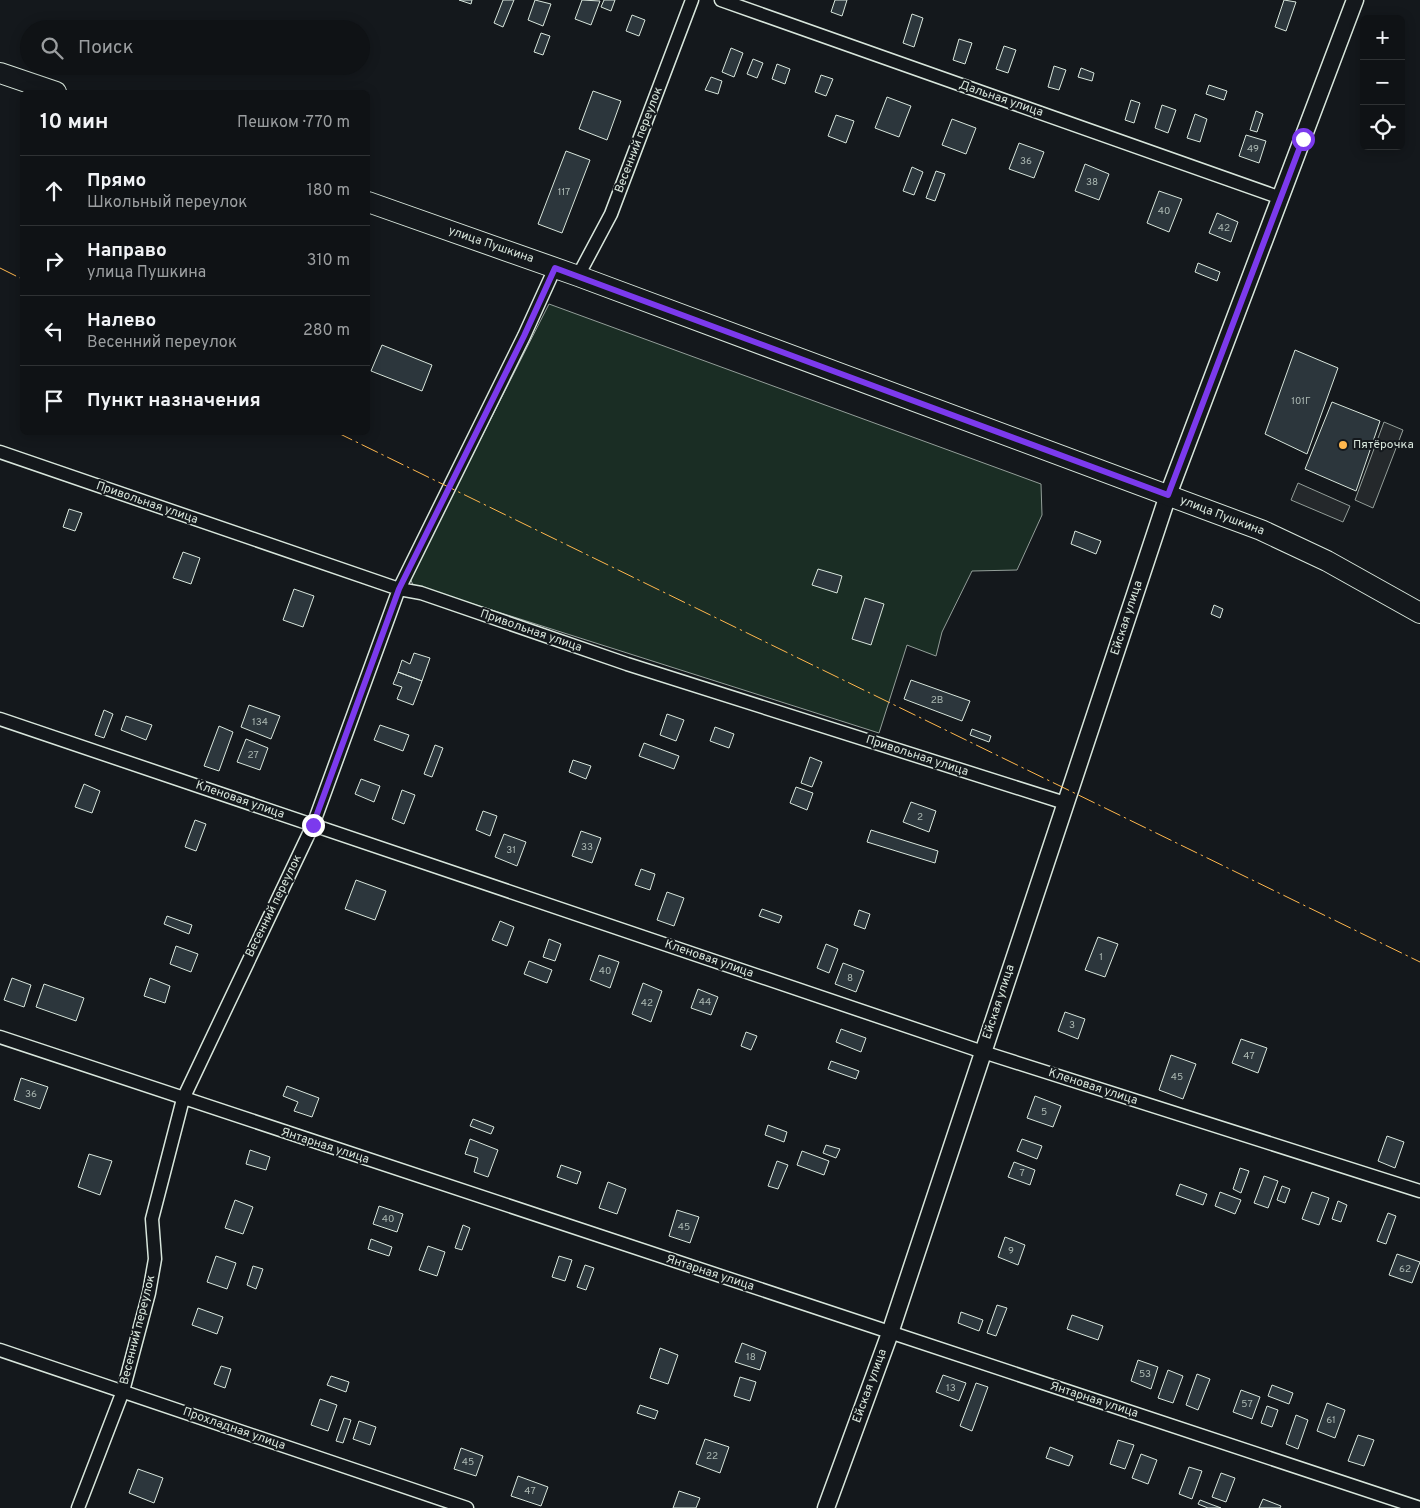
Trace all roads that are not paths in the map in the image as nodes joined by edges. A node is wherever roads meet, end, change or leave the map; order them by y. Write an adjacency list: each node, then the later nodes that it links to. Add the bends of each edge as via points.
1 (692, 0): 9 (street, Весенний переулок, via 611,214)
2 (721, 0): 6 (street, Дальная улица)
3 (1355, 0): 6 (street, Ейская улица)
4 (0, 73): 5 (main road)
5 (50, 90)
6 (1281, 198): 11 (street, Ейская улица)
7 (370, 203): 8 (main road, улица Пушкина)
8 (555, 268): 9 (main road, улица Пушкина); 12 (street, Весенний переулок)
9 (578, 276): 11 (main road, улица Пушкина)
10 (0, 452): 12 (street, Привольная улица)
11 (1168, 495): 13 (main road, улица Пушкина, via 1261,530 1326,561); 15 (street, Ейская улица)
12 (399, 589): 15 (street, Привольная улица, via 421,593 627,664); 16 (street, Весенний переулок)
13 (1420, 613)
14 (0, 719): 16 (street, Кленовая улица)
15 (1065, 803): 18 (street, Ейская улица)
16 (313, 825): 18 (street, Кленовая улица); 19 (street, Весенний переулок)
17 (0, 1037): 19 (street, Янтарная улица)
18 (983, 1052): 20 (street, Кленовая улица); 21 (street, Ейская улица)
19 (183, 1100): 21 (street, Янтарная улица); 23 (street, Весенний переулок, via 152,1219 155,1259)
20 (1420, 1191)
21 (890, 1333): 26 (street, Ейская улица); 27 (street, Янтарная улица)
22 (0, 1350): 23 (street, Прохладная улица)
23 (123, 1391): 24 (street, Весенний переулок); 25 (street, Прохладная улица)
24 (78, 1508)
25 (467, 1508)
26 (826, 1508)
27 (1420, 1508)

